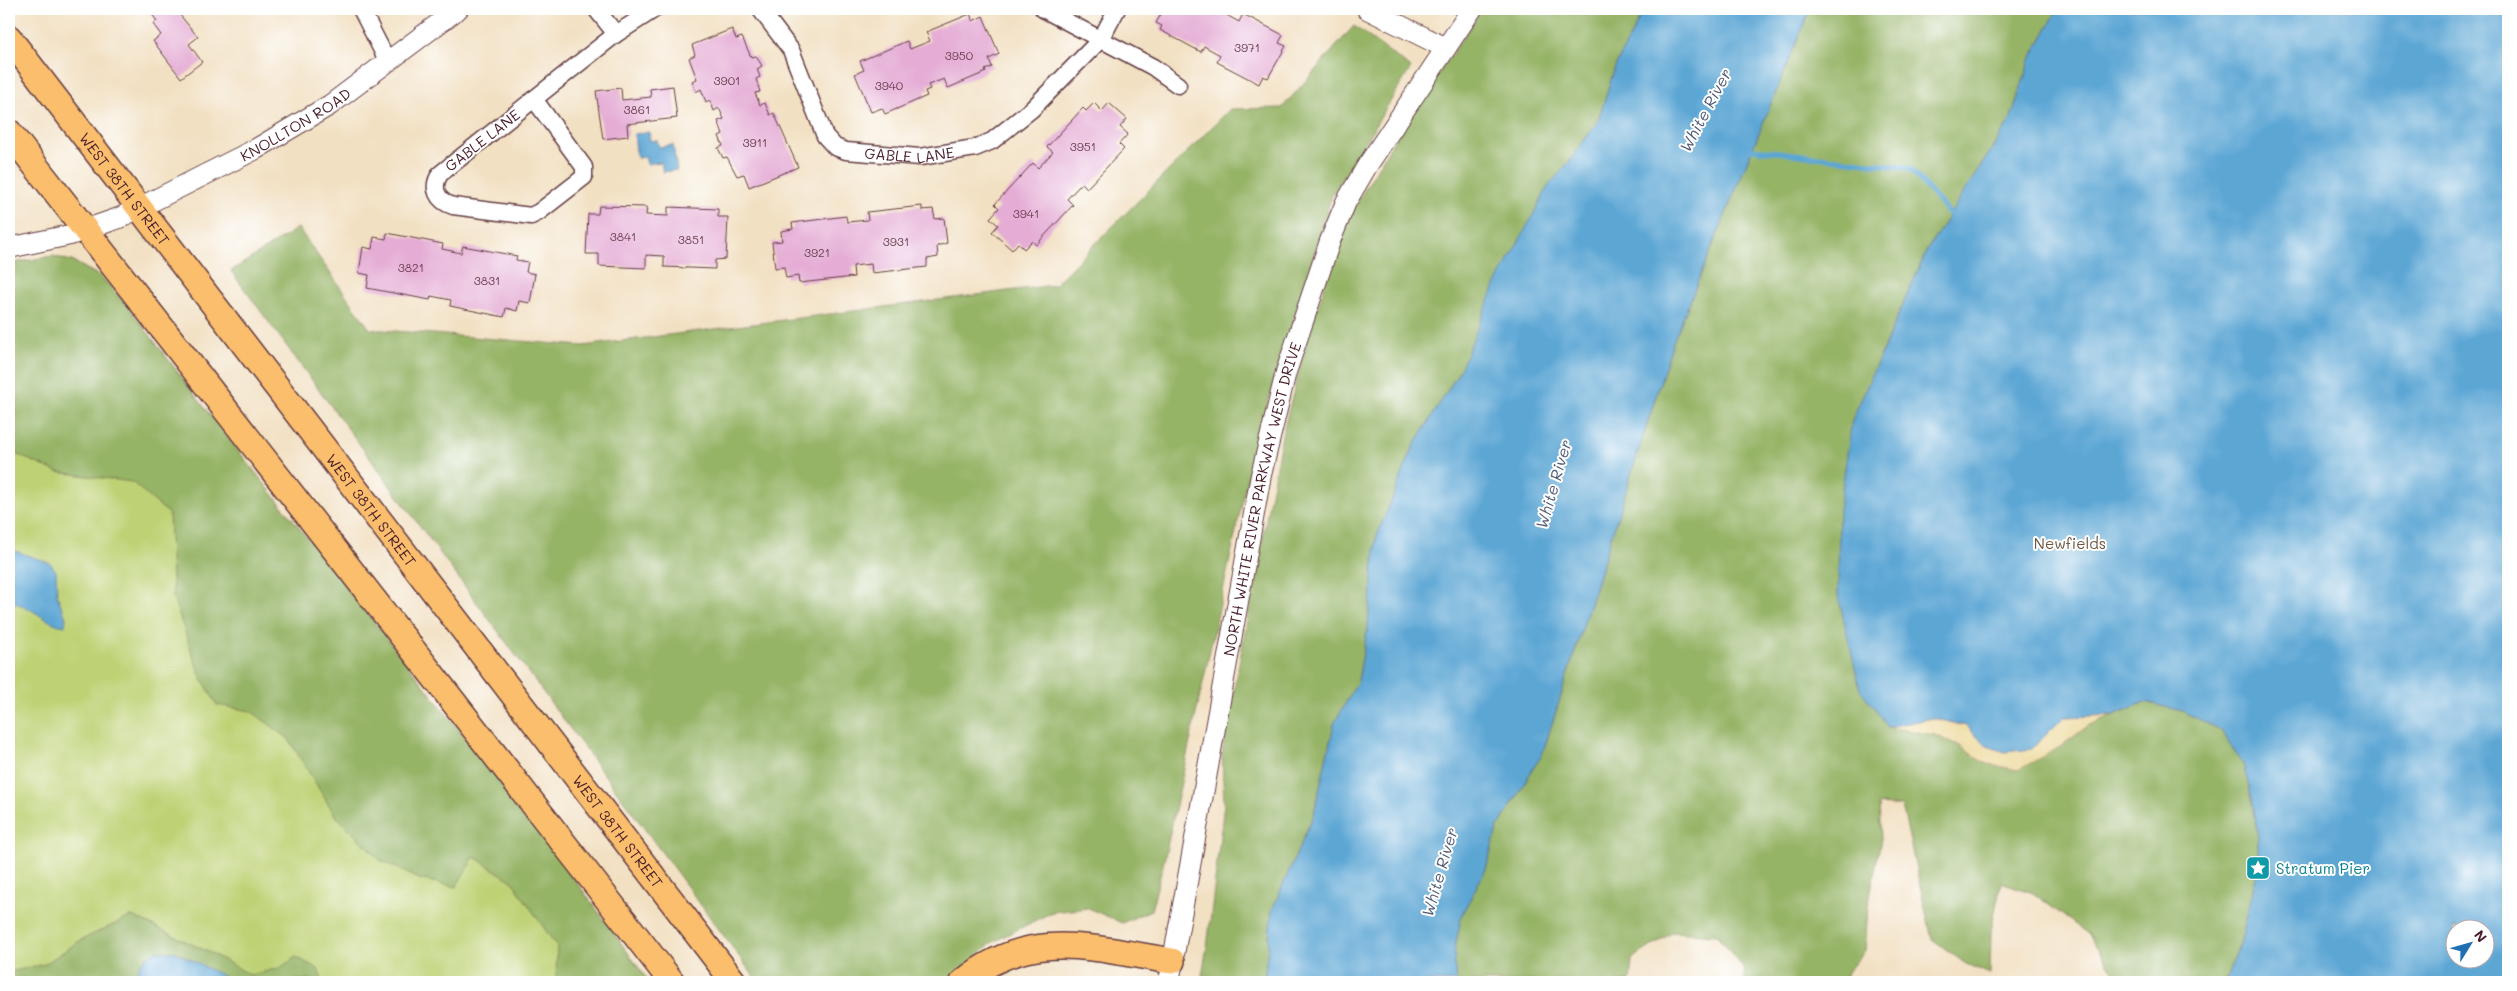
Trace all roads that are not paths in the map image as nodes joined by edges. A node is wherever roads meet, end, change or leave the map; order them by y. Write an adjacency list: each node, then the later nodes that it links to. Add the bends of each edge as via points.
1 (361, 9): 14 (street)
2 (458, 9): 14 (street, KNOLLTON ROAD)
3 (596, 9): 10 (street)
4 (655, 9): 10 (street, GABLE LANE)
5 (760, 9): 12 (street, GABLE LANE, via 792,50 830,141 846,151 897,157 938,155 975,148 992,141 1032,110)
6 (1043, 9): 12 (street)
7 (1116, 9): 12 (street, GABLE LANE)
8 (1367, 9): 13 (street)
9 (1472, 9): 13 (street, NORTH WHITE RIVER PARKWAY WEST DRIVE)
10 (616, 34): 16 (street, GABLE LANE)
11 (9, 38): 18 (main road, WEST 38TH STREET)
12 (1100, 39): 15 (street, via 1153,67)
13 (1446, 48): 22 (street, NORTH WHITE RIVER PARKWAY WEST DRIVE, via 1346,202 1286,372 1259,484)
14 (388, 62): 18 (street, KNOLLTON ROAD, via 290,130)
15 (1178, 85)
16 (534, 99): 16 (street, GABLE LANE, via 440,174 435,187 443,202 531,216 584,177 584,167)
17 (9, 132): 19 (main road)
18 (130, 212): 19 (street, KNOLLTON ROAD); 26 (main road, WEST 38TH STREET)
19 (86, 230): 20 (street, KNOLLTON ROAD); 21 (main road)
20 (9, 248)
21 (613, 908): 24 (main road); 25 (main road)
22 (1170, 972): 23 (main road, via 1076,946 1054,945 1010,953)
23 (967, 979)
24 (660, 982)
25 (672, 982)
26 (734, 982)

